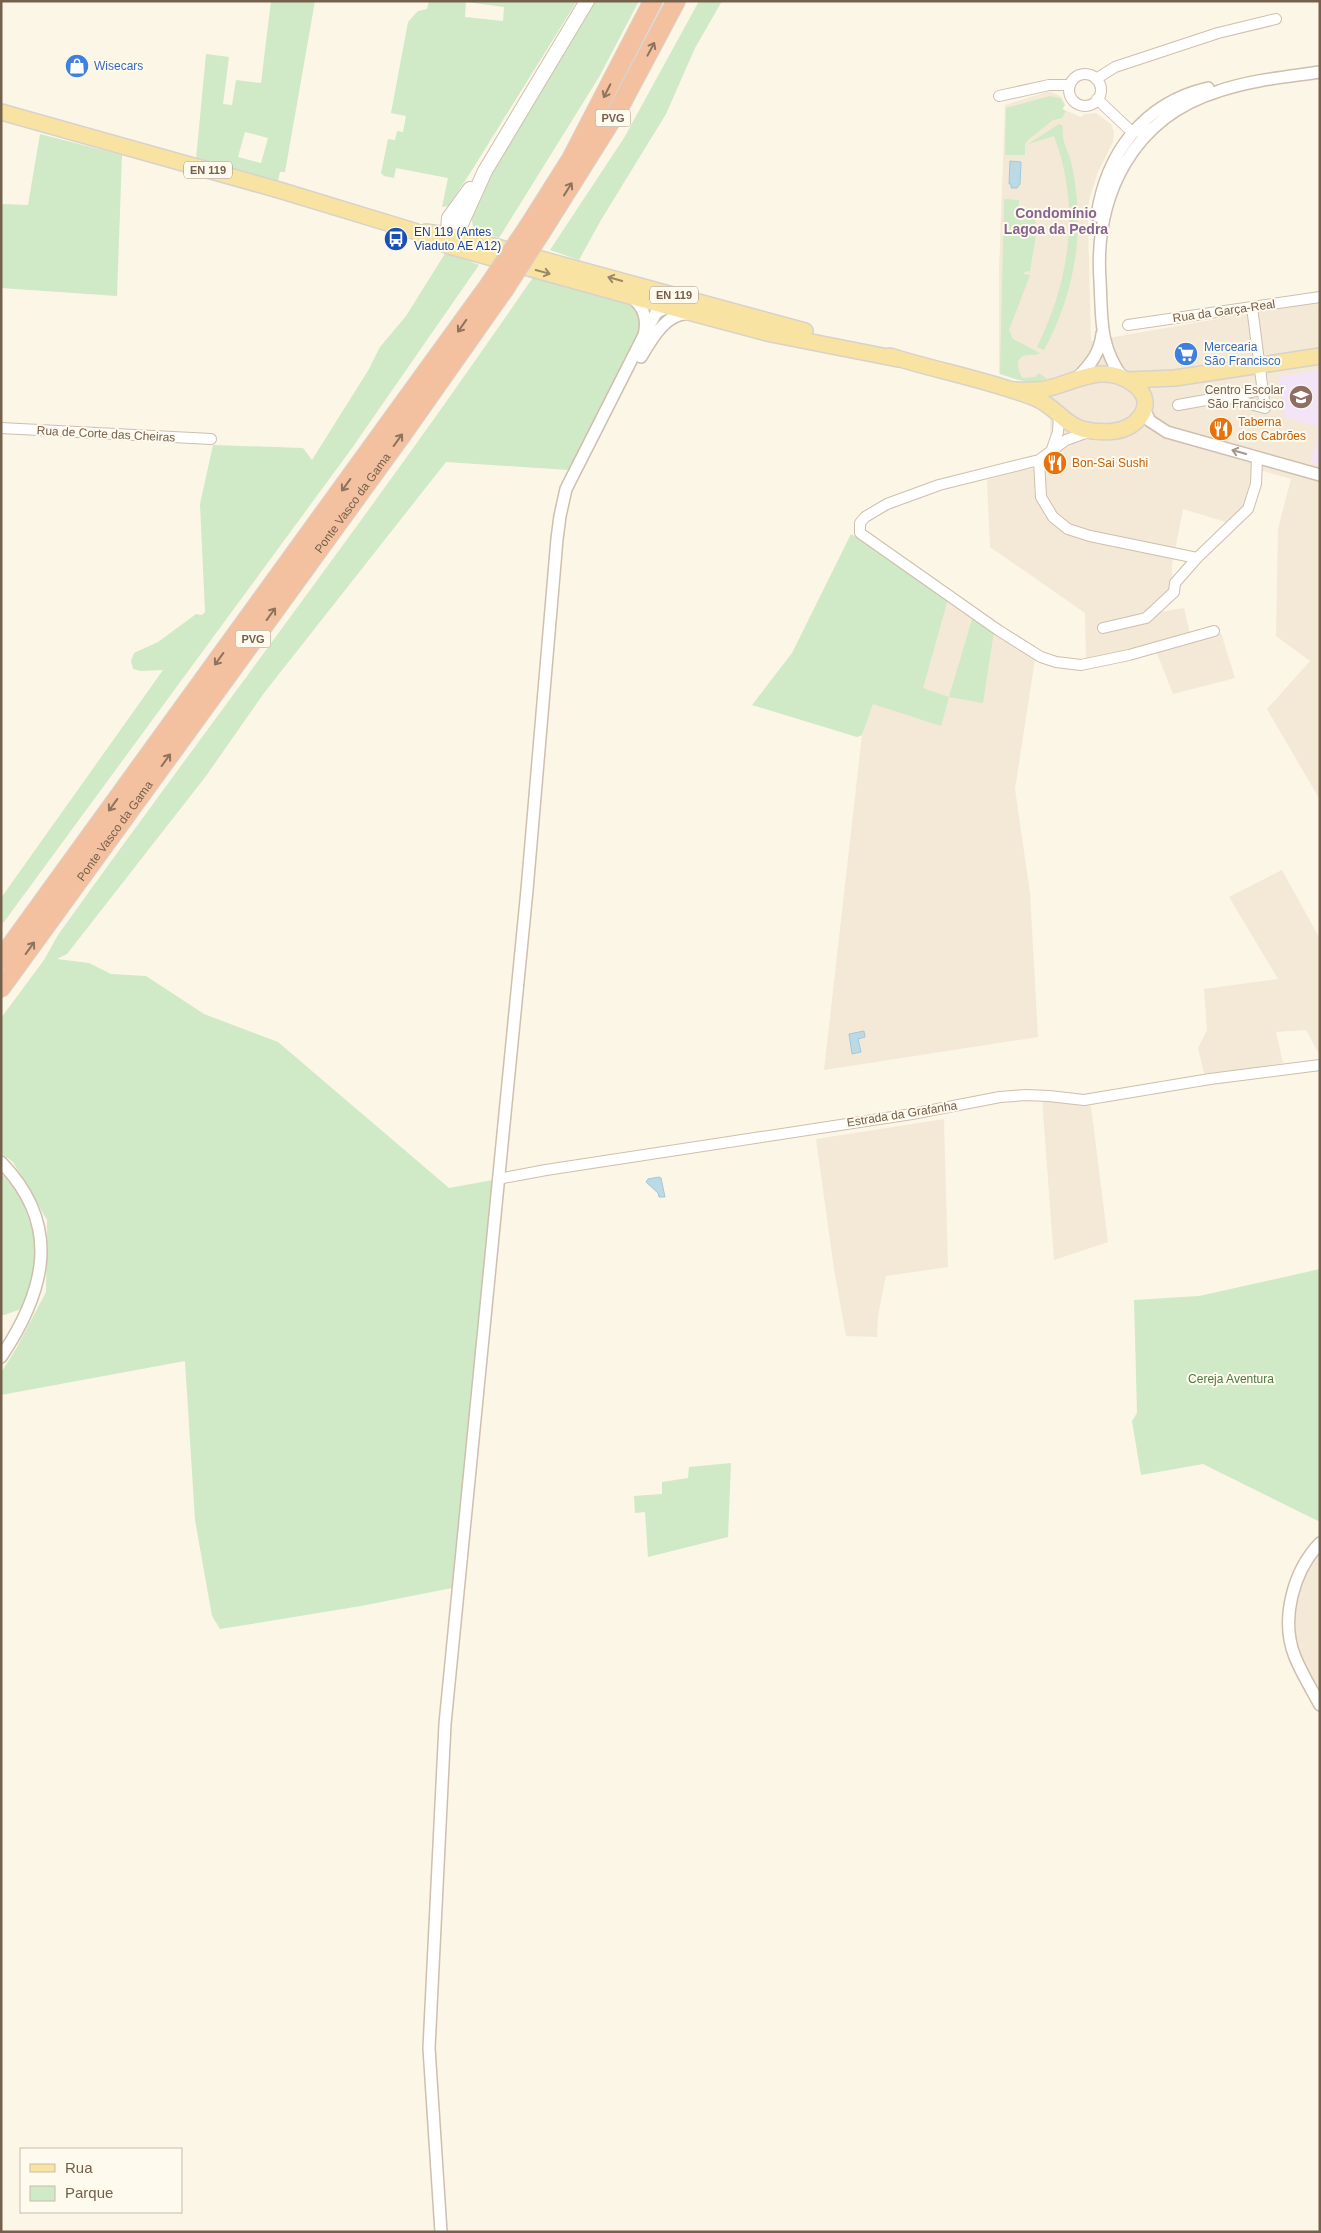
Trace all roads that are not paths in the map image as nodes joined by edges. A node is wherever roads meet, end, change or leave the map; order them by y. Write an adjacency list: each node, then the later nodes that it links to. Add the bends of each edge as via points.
1 (587, 1): 15 (main road)
2 (653, 1): 17 (highway, Ponte Vasco da Gama / PVG, one-way to 17)
3 (676, 1): 17 (highway, Ponte Vasco da Gama / PVG, one-way to 3, via 618,110)
4 (1276, 19): 6 (street, via 1218,33 1115,67)
5 (1320, 72): 7 (street)
6 (1096, 79): 8 (street, via 1083,74 1075,77); 10 (street, via 1100,89)
7 (1249, 83): 12 (street, via 1197,99); 13 (street, via 1205,88 1180,97 1166,104)
8 (1070, 85): 9 (street, via 1049,84); 10 (street, via 1070,95 1076,103 1085,106)
9 (999, 96)
10 (1097, 99): 13 (street)
11 (1, 112): 18 (main road, EN 119)
12 (1151, 129): 13 (street); 14 (street)
13 (1132, 132): 14 (street); 20 (street, via 1117,154 1102,188 1096,223)
14 (1126, 160): 20 (street, via 1109,198)
15 (484, 171): 16 (main road); 18 (main road, via 449,218)
16 (468, 207): 18 (main road, via 461,224); 19 (main road, via 466,220 470,230)
17 (535, 229): 21 (highway, Ponte Vasco da Gama / PVG, bridge)
18 (447, 240): 19 (main road, EN 119); 23 (main road, EN 119, one-way to 23)
19 (492, 246): 22 (main road, EN 119, one-way to 19)
20 (1099, 256): 29 (street)
21 (496, 287): 56 (highway, Ponte Vasco da Gama / PVG, one-way to 56); 57 (highway, Ponte Vasco da Gama / PVG, one-way to 21, via 383,461)
22 (651, 289): 25 (street); 28 (main road, EN 119)
23 (628, 294): 25 (main road, EN 119); 32 (street, via 643,311 646,322)
24 (1320, 297): 26 (street, Rua da Garça-Real)
25 (666, 306): 27 (main road, EN 119); 28 (street, via 680,303); 31 (street, via 667,318); 32 (street, via 652,318)
26 (1252, 307): 30 (street, Rua da Garça-Real); 35 (street)
27 (702, 316): 31 (street, via 680,314); 34 (main road, EN 119, via 771,334)
28 (763, 320): 34 (main road, EN 119)
29 (1102, 325): 37 (street, via 1107,352 1113,365); 38 (street, via 1101,341 1095,356)
30 (1128, 325)
31 (659, 331): 42 (street)
32 (644, 334): 42 (street)
33 (1320, 356): 35 (main road)
34 (898, 358): 39 (main road, EN 119)
35 (1260, 365): 36 (main road); 40 (street)
36 (1175, 378): 37 (main road); 43 (main road, via 1160,384)
37 (1126, 379): 38 (main road, via 1105,374); 43 (main road, via 1139,390)
38 (1070, 381): 39 (main road, EN 119, via 1035,390); 45 (main road, via 1057,397)
39 (1011, 390): 45 (main road, EN 119, via 1046,403)
40 (1262, 390): 41 (street); 41 (street, via 1265,408)
41 (1225, 396): 44 (street)
42 (611, 403): 60 (street, via 572,477 560,516)
43 (1144, 405): 47 (main road, via 1138,419 1130,426 1112,431); 50 (street, one-way to 43, via 1167,432 1150,421)
44 (1178, 405)
45 (1059, 413): 47 (main road, via 1076,426); 49 (street, via 1058,432)
46 (1, 428): 48 (street, Rua de Corte das Cheiras)
47 (1092, 431): 49 (street, via 1066,440)
48 (211, 439)
49 (1051, 450): 51 (street)
50 (1257, 458): 52 (street); 53 (street, via 1256,484 1248,509)
51 (1039, 460): 53 (street, via 1041,497 1053,517 1068,529); 55 (street, via 939,485 887,504 864,516 860,533 998,630 1041,657 1056,662 1081,665)
52 (1320, 475)
53 (1197, 558): 54 (street, via 1175,583 1174,592 1146,618)
54 (1103, 628)
55 (1214, 631)
56 (1, 959)
57 (1, 988)
58 (1320, 1064): 60 (street, Estrada da Grafanha, via 1084,1100 1026,1095 1000,1098)
59 (1, 1162): 61 (street, via 22,1187 35,1211 42,1250 41,1268 31,1303)
60 (498, 1179): 64 (street, via 445,1724 429,2048)
61 (1, 1357)
62 (1320, 1542): 63 (street, via 1298,1577 1288,1627 1295,1656)
63 (1320, 1705)
64 (441, 2232)

